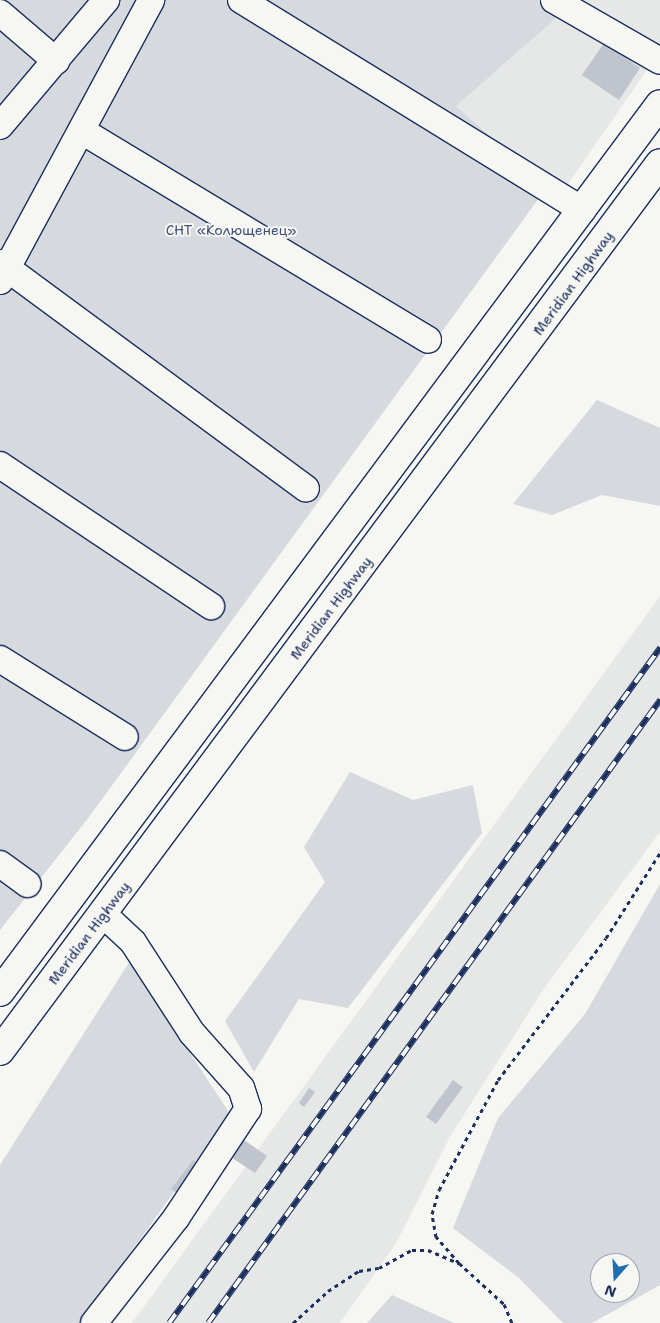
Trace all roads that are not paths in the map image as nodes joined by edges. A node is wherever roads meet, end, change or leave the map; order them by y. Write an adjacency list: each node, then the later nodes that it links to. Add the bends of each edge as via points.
1 (106, 0): 6 (street)
2 (151, 0): 10 (street)
3 (241, 0): 12 (street)
4 (554, 0): 7 (street)
5 (0, 13): 6 (street)
6 (56, 61): 9 (street)
7 (660, 61)
8 (660, 104): 12 (main road)
9 (0, 126)
10 (82, 131): 14 (street); 15 (street)
11 (660, 163): 13 (main road, Meridian Highway)
12 (583, 210): 13 (main road); 24 (main road)
13 (612, 230): 23 (main road, Meridian Highway)
14 (2, 271): 17 (street)
15 (428, 340)
16 (0, 465): 18 (street)
17 (306, 489)
18 (211, 606)
19 (0, 659): 20 (street)
20 (125, 737)
21 (0, 864): 22 (street)
22 (28, 884)
23 (103, 914): 25 (main road, Meridian Highway); 26 (street, via 133,942 192,1033 241,1088 248,1109 176,1218)
24 (0, 992)
25 (0, 1052)
26 (94, 1323)

